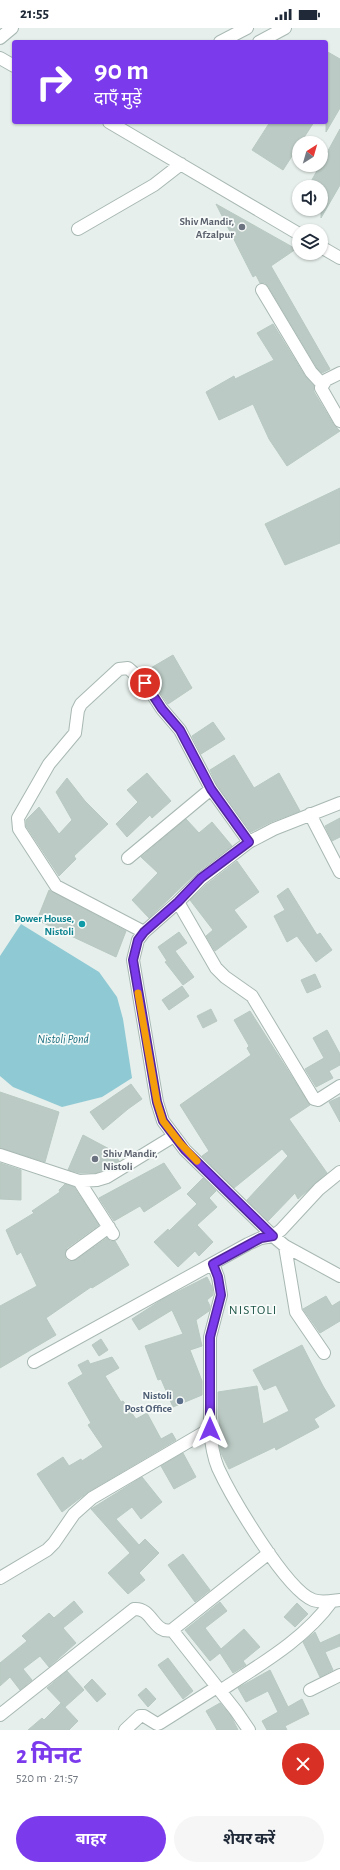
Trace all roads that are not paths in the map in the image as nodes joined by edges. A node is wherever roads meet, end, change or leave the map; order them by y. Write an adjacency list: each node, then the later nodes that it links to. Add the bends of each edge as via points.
1 (12, 28): 4 (street)
2 (248, 28): 5 (street)
3 (285, 28): 6 (street)
4 (0, 38)
5 (224, 40)
6 (262, 40)
7 (0, 58): 8 (street)
8 (12, 65)
9 (112, 124): 10 (street)
10 (181, 164): 11 (street, via 154,185); 12 (street)
11 (78, 229)
12 (292, 230)
13 (328, 251): 14 (street)
14 (340, 258)
15 (262, 290): 17 (street, via 311,372)
16 (340, 373): 17 (street)
17 (322, 384): 18 (street, via 321,388)
18 (340, 421)
19 (211, 789): 22 (street); 23 (street); 26 (street, via 175,723 145,683 133,671 124,668 119,669 81,704 75,733 49,764 18,818 18,829 56,886)
20 (340, 803): 21 (street)
21 (310, 814): 22 (street); 24 (street)
22 (249, 842): 25 (street, via 201,878)
23 (128, 858)
24 (340, 872)
25 (178, 902): 26 (street); 27 (street, via 216,968 252,996 314,1099 318,1100)
26 (144, 932): 28 (street, via 135,949 134,970 157,1102 163,1121)
27 (340, 1086)
28 (174, 1136): 31 (street, via 107,1177); 32 (street, via 185,1150)
29 (0, 1155): 31 (street)
30 (340, 1172): 32 (street, via 319,1189)
31 (79, 1181): 34 (street, via 111,1230)
32 (273, 1236): 33 (street); 35 (street, via 261,1238)
33 (286, 1246): 36 (street); 37 (street, via 296,1312)
34 (72, 1254)
35 (213, 1264): 38 (street); 39 (street, via 221,1295 210,1337)
36 (340, 1276)
37 (324, 1353)
38 (34, 1362)
39 (210, 1429): 40 (street, via 218,1466); 41 (street, via 92,1498 74,1514 54,1544)
40 (269, 1553): 42 (street, via 287,1578 303,1594 313,1600); 43 (street)
41 (0, 1578)
42 (336, 1601): 45 (street, via 271,1657)
43 (172, 1630): 45 (street); 47 (street, via 161,1630 145,1611 140,1608 134,1609)
44 (340, 1675): 46 (street)
45 (218, 1689): 48 (street, via 160,1723 156,1724 140,1716); 49 (street)
46 (310, 1690)
47 (0, 1715)
48 (125, 1730)
49 (249, 1730)

